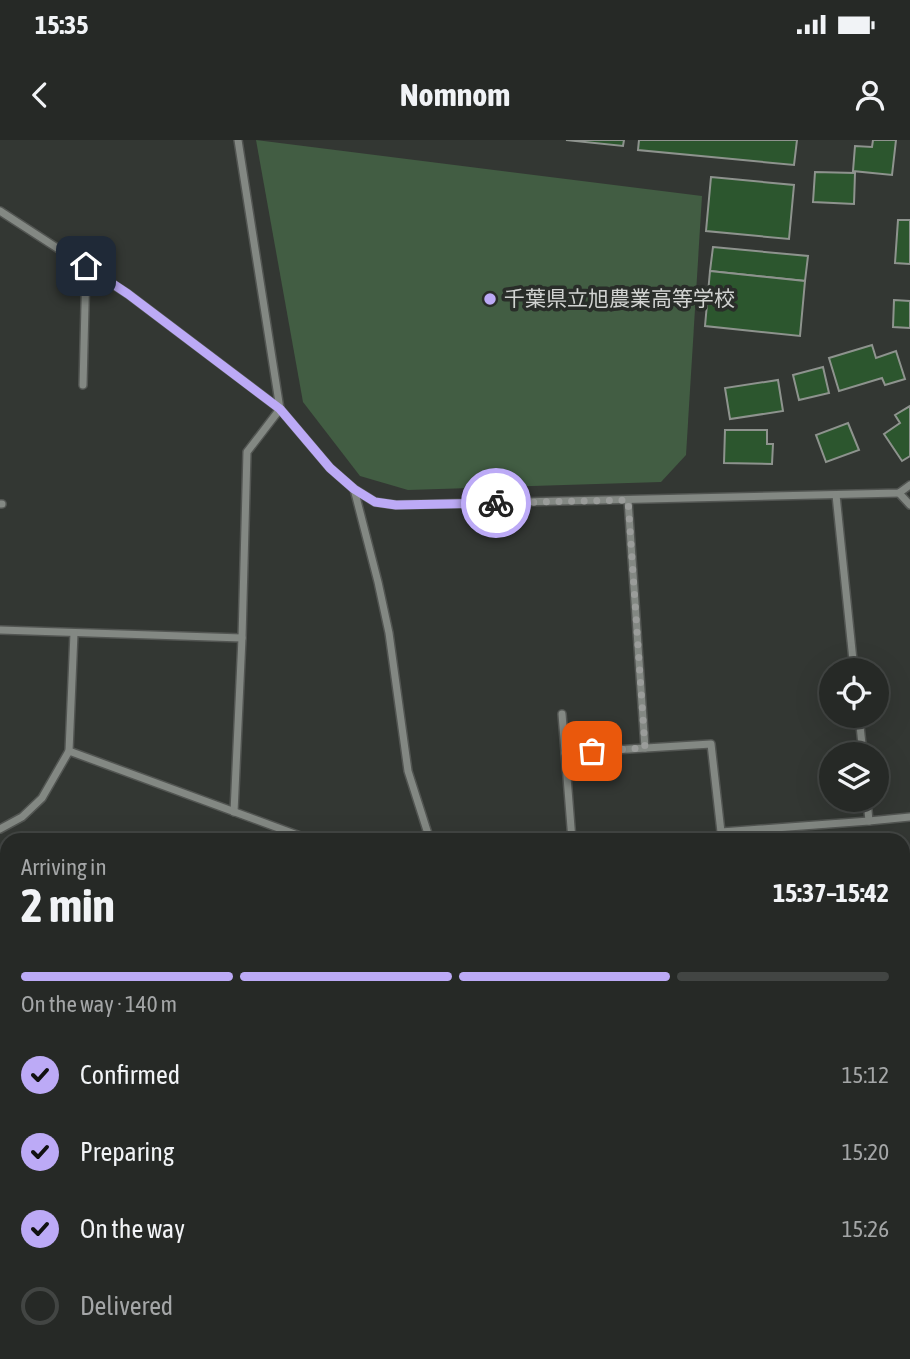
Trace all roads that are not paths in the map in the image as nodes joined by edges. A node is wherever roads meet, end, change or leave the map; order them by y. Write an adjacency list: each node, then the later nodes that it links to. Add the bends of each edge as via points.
1 (238, 140): 5 (street)
2 (0, 211): 3 (street)
3 (86, 266): 4 (street); 5 (street)
4 (83, 385)
5 (280, 409): 7 (street); 14 (street, via 247,452)
6 (910, 485): 8 (street)
7 (354, 489): 10 (street, via 375,502 396,505); 26 (street, via 389,633 408,771)
8 (899, 493): 9 (street); 11 (street)
9 (836, 495): 10 (street); 15 (street)
10 (628, 500): 17 (street)
11 (910, 505)
12 (0, 630): 13 (street)
13 (74, 633): 14 (street); 18 (street)
14 (242, 638): 20 (street)
15 (853, 658)
16 (562, 715): 19 (street)
17 (645, 748): 19 (street); 23 (street, via 711,744 721,832)
18 (68, 751): 20 (street); 24 (street, via 42,797 22,817)
19 (565, 753): 27 (street)
20 (234, 812): 25 (street)
21 (868, 812): 23 (street)
22 (910, 817): 23 (street)
23 (869, 821)
24 (0, 829)
25 (292, 833)
26 (428, 833)
27 (571, 833)

